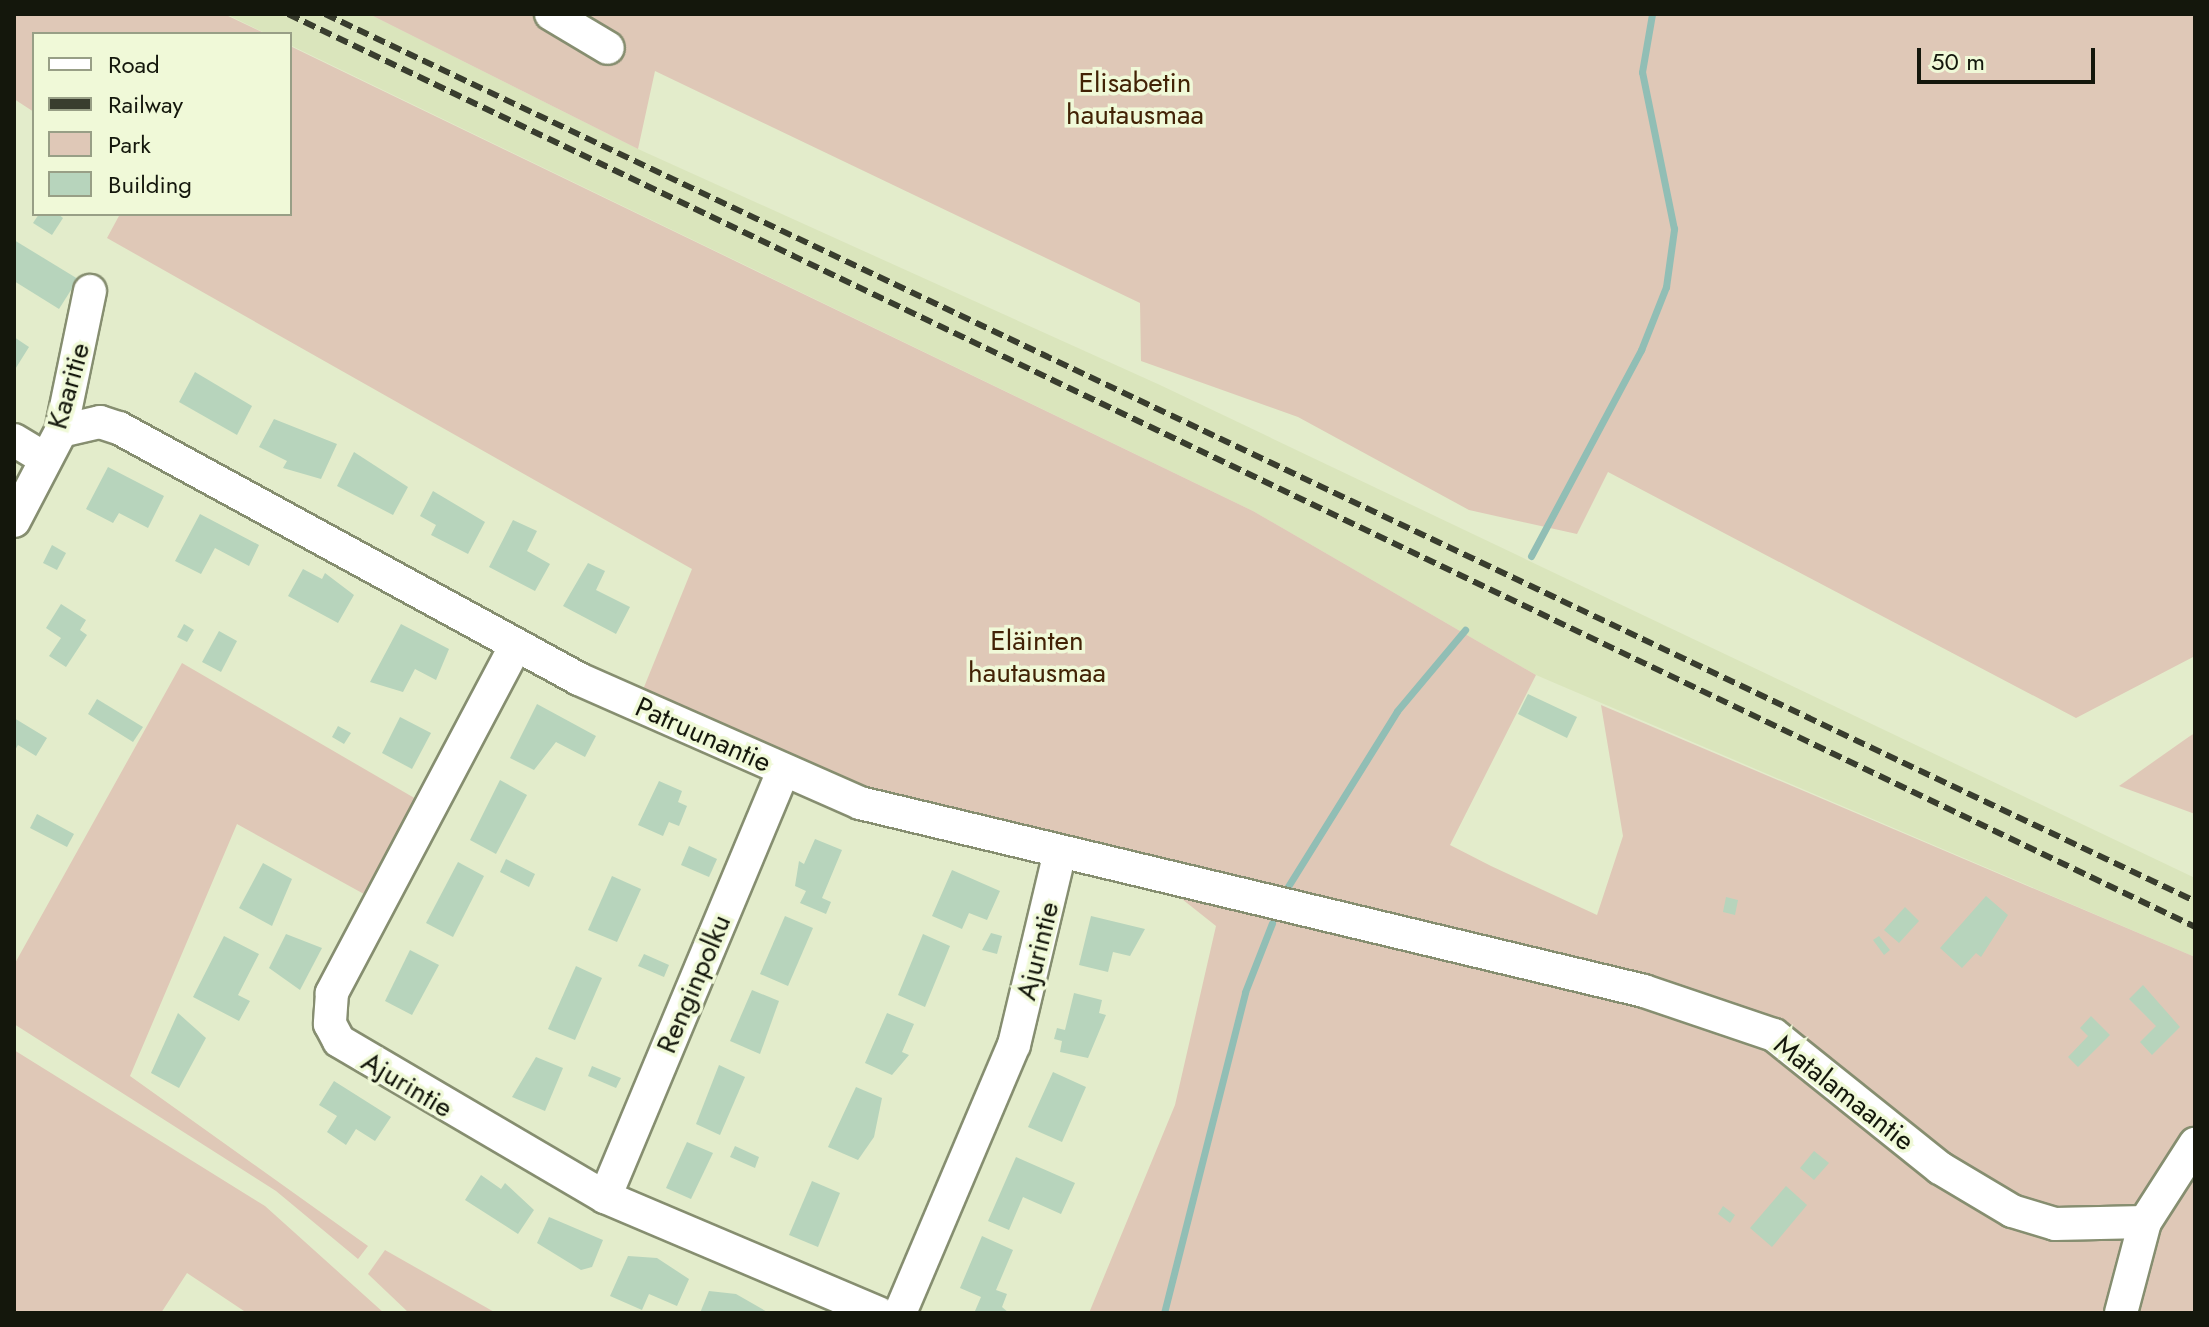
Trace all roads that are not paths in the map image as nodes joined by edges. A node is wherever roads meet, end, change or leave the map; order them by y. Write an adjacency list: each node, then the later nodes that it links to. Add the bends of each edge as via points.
1 (551, 14): 2 (street)
2 (608, 48)
3 (90, 291): 4 (street, Kaaritie)
4 (61, 431): 6 (street, Kaaritie); 8 (street, Patruunantie, via 100,422 119,428)
5 (14, 440): 6 (street)
6 (42, 457): 7 (street, Kaaritie)
7 (14, 521)
8 (516, 645): 9 (street, Patruunantie); 13 (street, Ajurintie, via 332,993 330,1024 357,1057)
9 (783, 771): 10 (street, Patruunantie, via 860,803); 13 (street, Renginpolku)
10 (1060, 852): 11 (street, Patruunantie); 16 (street, Ajurintie, via 1014,1045)
11 (1395, 930): 14 (street, Matalamaantie, via 1723,1015 1774,1035 1940,1168 2012,1211 2055,1224)
12 (2195, 1144): 14 (street)
13 (605, 1197): 15 (street, Ajurintie)
14 (2145, 1222): 17 (street)
15 (878, 1313)
16 (900, 1313)
17 (2121, 1313)

